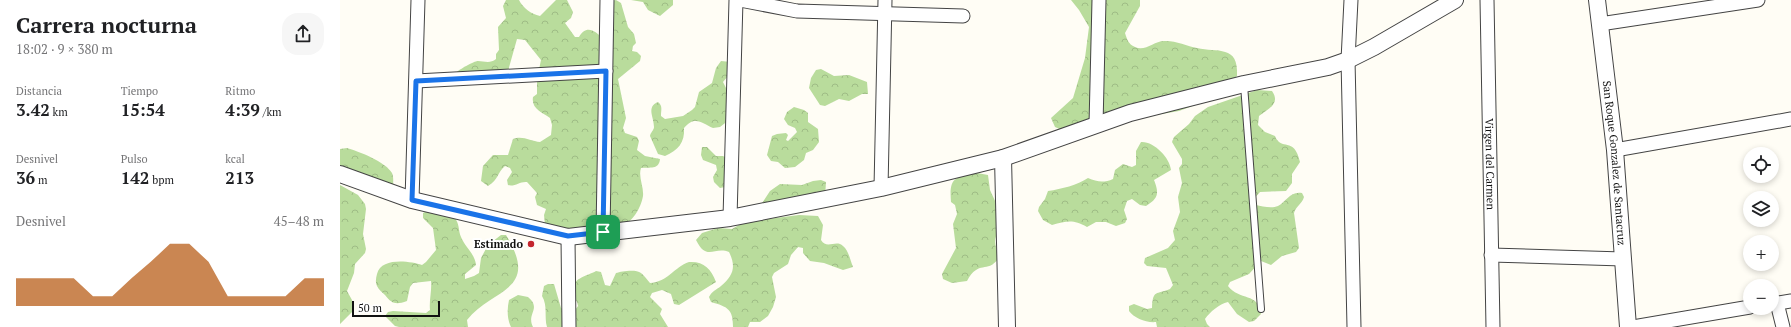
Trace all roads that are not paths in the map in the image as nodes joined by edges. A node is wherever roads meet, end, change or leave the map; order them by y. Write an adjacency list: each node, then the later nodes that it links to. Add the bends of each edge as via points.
1 (418, 0): 17 (street)
2 (607, 0): 16 (street)
3 (736, 0): 26 (street)
4 (740, 0): 12 (street, via 797,11)
5 (885, 0): 12 (street)
6 (1100, 0): 20 (street)
7 (1352, 0): 15 (street)
8 (1455, 0): 15 (street)
9 (1487, 0): 29 (street, Virgen del Carmen)
10 (1596, 0): 14 (street, San Roque Gonzalez de Santacruz)
11 (1758, 0): 14 (street)
12 (885, 14): 13 (street); 24 (street)
13 (963, 16)
14 (1600, 24): 21 (street, San Roque Gonzalez de Santacruz)
15 (1348, 60): 18 (street, via 1328,67); 38 (street)
16 (606, 71): 17 (street); 27 (street)
17 (416, 81): 25 (street)
18 (1244, 84): 20 (street, via 1130,113); 33 (lane)
19 (1791, 119): 21 (street)
20 (1096, 125): 22 (street)
21 (1615, 150): 30 (street, San Roque Gonzalez de Santacruz)
22 (1003, 158): 24 (street); 37 (street)
23 (340, 174): 25 (street)
24 (880, 188): 26 (street)
25 (412, 200): 28 (street)
26 (730, 218): 27 (street)
27 (603, 232): 28 (street)
28 (568, 236): 36 (street)
29 (1491, 255): 30 (street); 39 (street, Virgen del Carmen)
30 (1623, 259): 40 (street, San Roque Gonzalez de Santacruz)
31 (1791, 301): 32 (street)
32 (1779, 302)
33 (1261, 309)
34 (1743, 309): 41 (street)
35 (1779, 315): 42 (street)
36 (569, 327)
37 (1007, 327)
38 (1354, 327)
39 (1493, 327)
40 (1628, 327)
41 (1633, 327)
42 (1783, 327)

